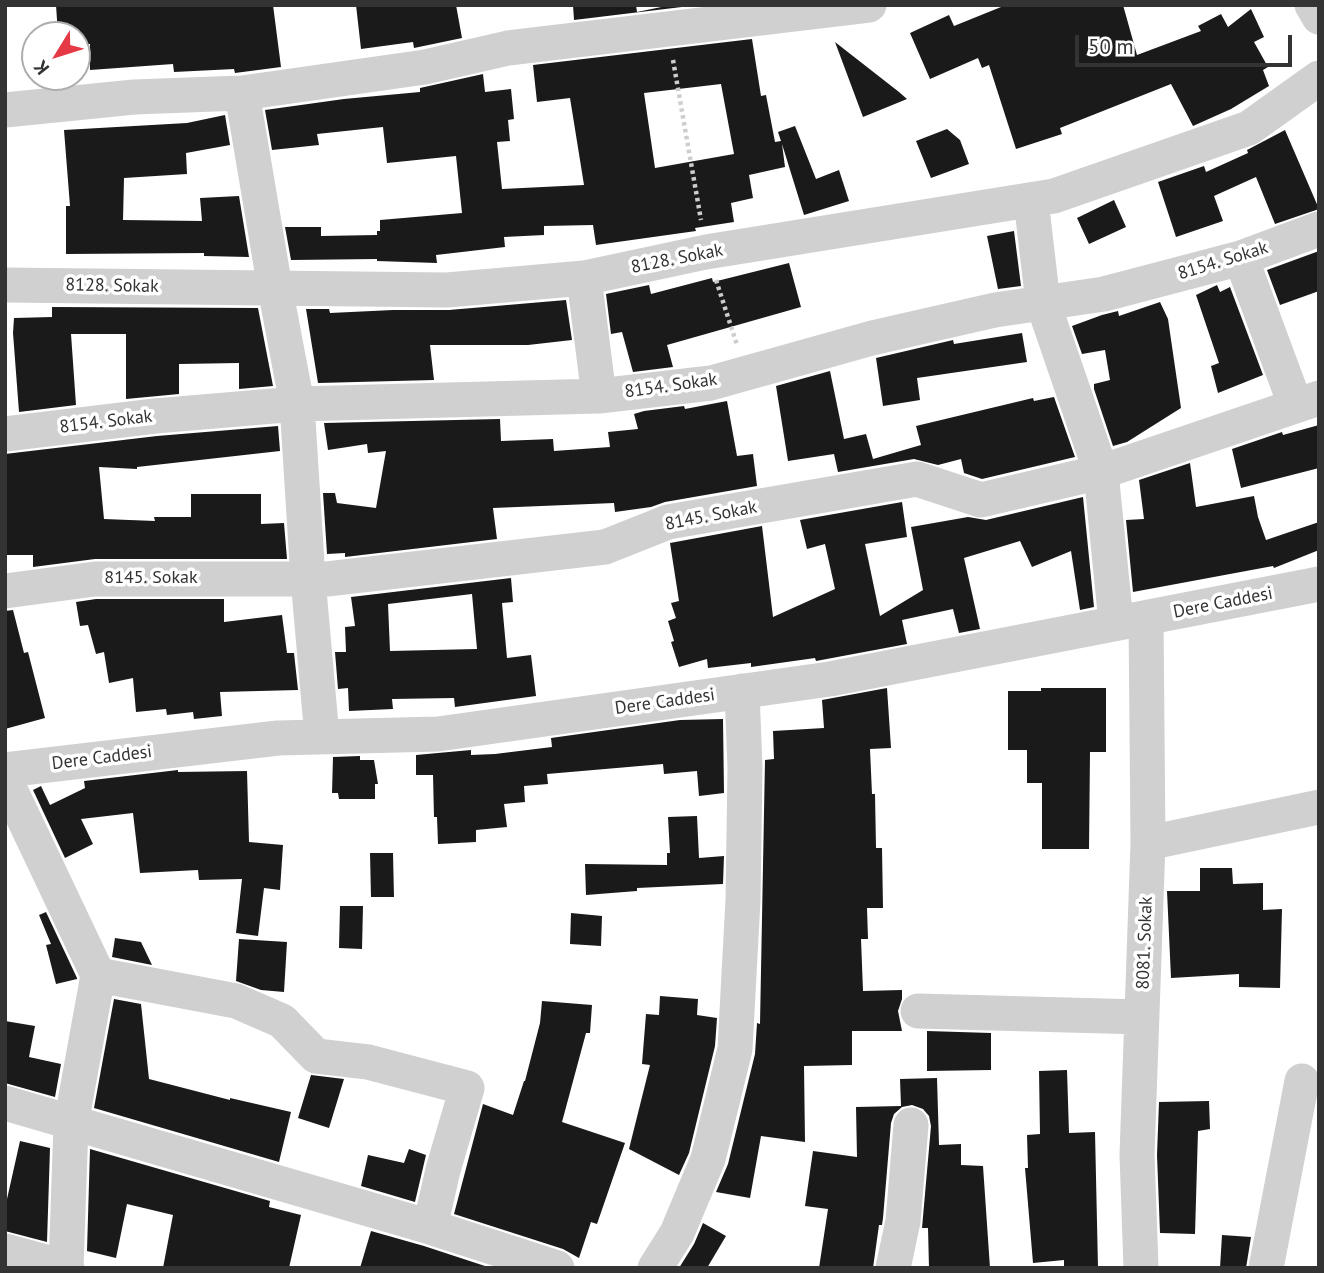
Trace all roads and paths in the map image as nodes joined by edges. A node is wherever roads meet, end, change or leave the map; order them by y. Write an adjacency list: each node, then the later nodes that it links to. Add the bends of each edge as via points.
1 (869, 5): 4 (street)
2 (1312, 5): 3 (street)
3 (1319, 17)
4 (668, 28): 6 (street, via 508,48 425,67); 10 (path)
5 (1319, 78): 8 (street, 8128. Sokak, via 1249,128)
6 (243, 93): 7 (street, via 134,97); 14 (street)
7 (5, 110)
8 (1031, 200): 10 (street, 8128. Sokak); 15 (street, 8081. Sokak)
9 (1319, 229): 11 (street, 8154. Sokak)
10 (706, 252): 12 (street, 8128. Sokak); 16 (path)
11 (1241, 258): 15 (street, 8154. Sokak, via 1104,294); 18 (street)
12 (584, 278): 14 (street, 8128. Sokak, via 447,290); 17 (street)
13 (5, 285): 14 (street, 8128. Sokak)
14 (275, 288): 19 (street)
15 (1043, 303): 16 (street, 8154. Sokak, via 872,338); 21 (street, 8081. Sokak)
16 (746, 373): 17 (street, 8154. Sokak, via 711,383)
17 (599, 396): 19 (street, 8154. Sokak)
18 (1307, 401): 21 (street, 8145. Sokak)
19 (297, 404): 20 (street, 8154. Sokak); 22 (street)
20 (5, 435)
21 (1101, 472): 22 (street, 8145. Sokak, via 981,500 917,480 668,522 605,547); 25 (street, 8081. Sokak)
22 (308, 579): 24 (street, 8145. Sokak, via 95,579); 27 (street)
23 (1319, 584): 25 (street, Dere Caddesi)
24 (5, 592)
25 (1131, 621): 26 (street, Dere Caddesi, via 830,679); 31 (street, 8081. Sokak)
26 (742, 691): 27 (street, Dere Caddesi, via 438,734); 43 (street, via 743,900 735,1049 708,1159 677,1233)
27 (322, 737): 28 (street, Dere Caddesi, via 278,738)
28 (5, 770)
29 (5, 779): 32 (street)
30 (1319, 807): 31 (street)
31 (1148, 842): 34 (street, 8081. Sokak)
32 (97, 975): 37 (street); 39 (street, via 236,1000 282,1021 316,1056 368,1062 467,1088)
33 (918, 1011): 34 (street)
34 (1142, 1017): 45 (street, 8081. Sokak, via 1137,1154)
35 (1302, 1081): 46 (street)
36 (5, 1103): 37 (street)
37 (71, 1124): 39 (street); 42 (street)
38 (911, 1125): 44 (street, via 903,1221)
39 (430, 1227): 41 (street)
40 (5, 1251): 42 (street)
41 (550, 1267)
42 (67, 1268)
43 (655, 1268)
44 (893, 1268)
45 (1140, 1268)
46 (1266, 1268)

